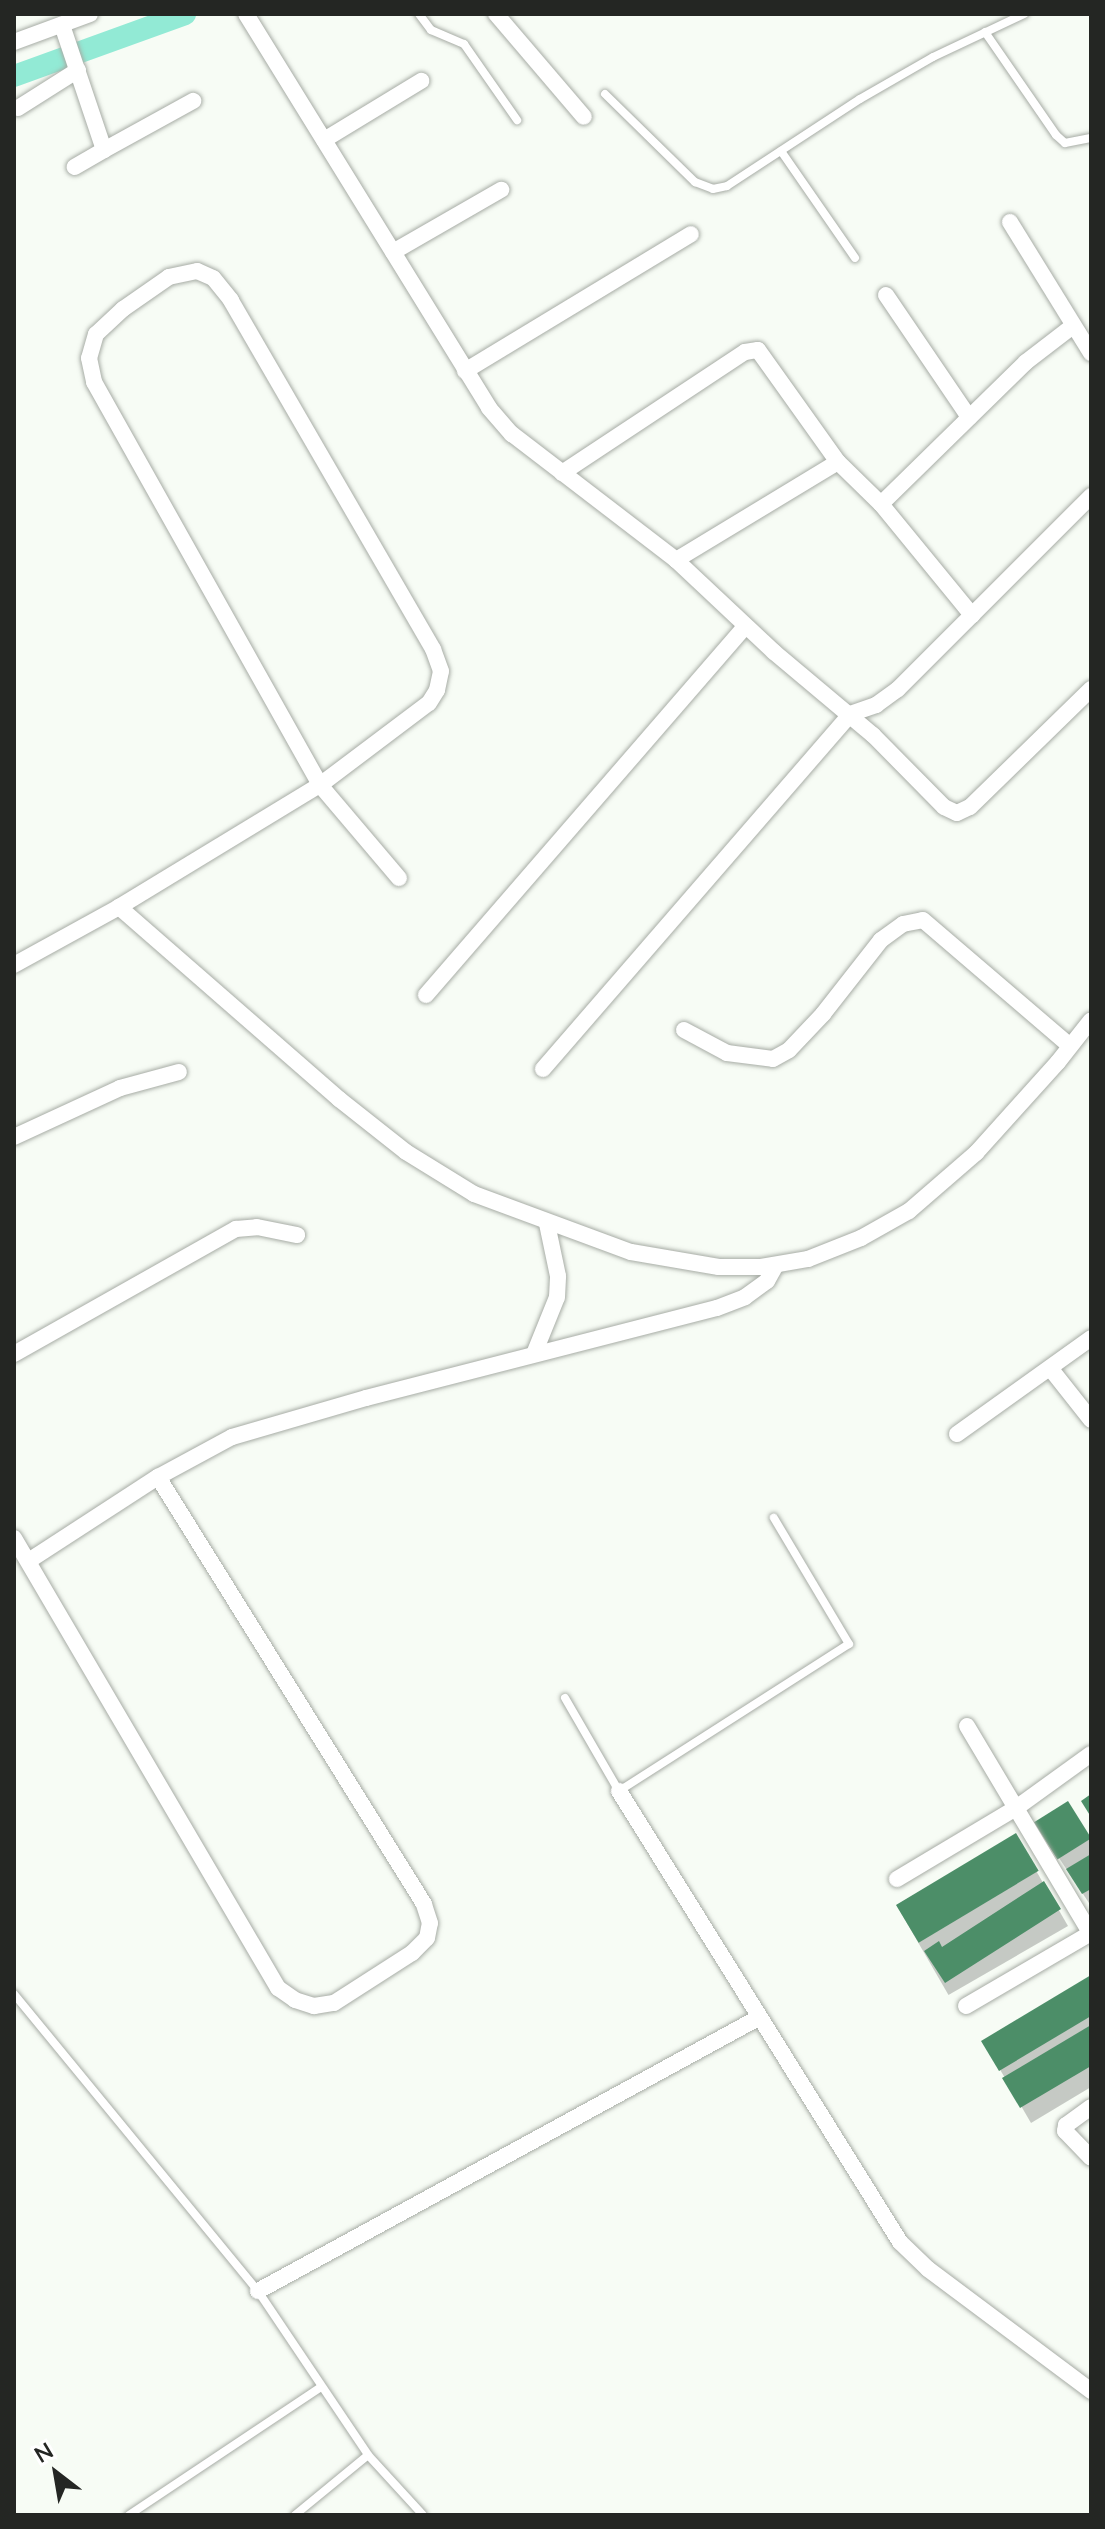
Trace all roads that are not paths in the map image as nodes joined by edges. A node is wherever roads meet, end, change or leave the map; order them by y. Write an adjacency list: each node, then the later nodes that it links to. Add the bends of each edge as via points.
1 (90, 14): 6 (street)
2 (246, 14): 17 (street)
3 (419, 14): 15 (lane, via 431,30 464,44)
4 (496, 14): 14 (street)
5 (1024, 14): 7 (lane)
6 (64, 31): 8 (street); 9 (street)
7 (985, 32): 16 (lane, via 1056,135 1065,143); 19 (lane, via 860,99)
8 (14, 42)
9 (76, 63): 13 (street); 18 (street)
10 (421, 81): 17 (street)
11 (605, 94): 19 (lane, via 695,182 713,189 727,186)
12 (193, 101): 18 (street)
13 (18, 108)
14 (584, 117)
15 (517, 120)
16 (1091, 138)
17 (324, 140): 24 (street)
18 (104, 150): 20 (street)
19 (781, 151): 25 (lane)
20 (74, 167)
21 (501, 190): 24 (street)
22 (1010, 222): 27 (street)
23 (691, 234): 29 (street)
24 (393, 252): 29 (street)
25 (855, 258)
26 (886, 295): 30 (street)
27 (1073, 326): 28 (street); 30 (street)
28 (1091, 353)
29 (465, 371): 32 (street, via 512,434)
30 (969, 417): 34 (street)
31 (838, 462): 32 (street, via 758,350 745,352); 34 (street); 35 (street)
32 (562, 473): 35 (street)
33 (1091, 496): 36 (street)
34 (881, 504): 36 (street)
35 (676, 560): 37 (street)
36 (972, 615): 39 (street, via 898,689 876,705)
37 (746, 626): 39 (street); 44 (street)
38 (1091, 689): 39 (street, via 970,807 957,813 944,807)
39 (850, 714): 48 (street)
40 (320, 785): 40 (street, via 94,382 89,358 96,334 169,277 197,271 213,278 231,300 441,671 429,703); 41 (street); 42 (street)
41 (399, 878)
42 (119, 907): 43 (street); 51 (street, via 406,1152 474,1194)
43 (14, 965)
44 (426, 995)
45 (1091, 1020): 47 (street)
46 (684, 1030): 47 (street, via 727,1053 773,1059 789,1050 823,1014 881,940 903,924 923,920)
47 (1069, 1045): 53 (street, via 976,1153 909,1211 861,1238)
48 (543, 1069)
49 (179, 1072): 50 (street, via 120,1088)
50 (14, 1137)
51 (547, 1224): 53 (street, via 631,1252 719,1267); 56 (street, via 557,1297)
52 (297, 1235): 55 (street, via 257,1227 216,1237)
53 (776, 1265): 56 (street, via 767,1281 717,1308)
54 (1091, 1338): 57 (street)
55 (14, 1354)
56 (534, 1354): 60 (street, via 232,1437)
57 (1050, 1368): 58 (street); 59 (street)
58 (1091, 1420)
59 (957, 1434)
60 (158, 1477): 63 (street); 63 (street, via 424,1904 430,1923 427,1938 412,1953 334,2003 314,2006 278,1988)
61 (774, 1518): 67 (lane, via 849,1644)
62 (14, 1538): 63 (street)
63 (30, 1560)
64 (565, 1698): 67 (lane)
65 (967, 1726): 68 (street)
66 (1091, 1754): 68 (street)
67 (619, 1791): 73 (street)
68 (1016, 1808): 69 (street); 70 (street)
69 (897, 1879)
70 (1091, 1933): 72 (street)
71 (14, 1994): 76 (lane)
72 (966, 2006)
73 (758, 2018): 76 (street); 78 (street, via 900,2242 928,2269)
74 (1091, 2107): 75 (street, via 1065,2131)
75 (1091, 2158)
76 (258, 2291): 77 (lane)
77 (321, 2387): 79 (lane); 80 (lane)
78 (1091, 2391)
79 (368, 2455): 81 (lane); 82 (lane)
80 (129, 2515)
81 (295, 2515)
82 (423, 2515)

